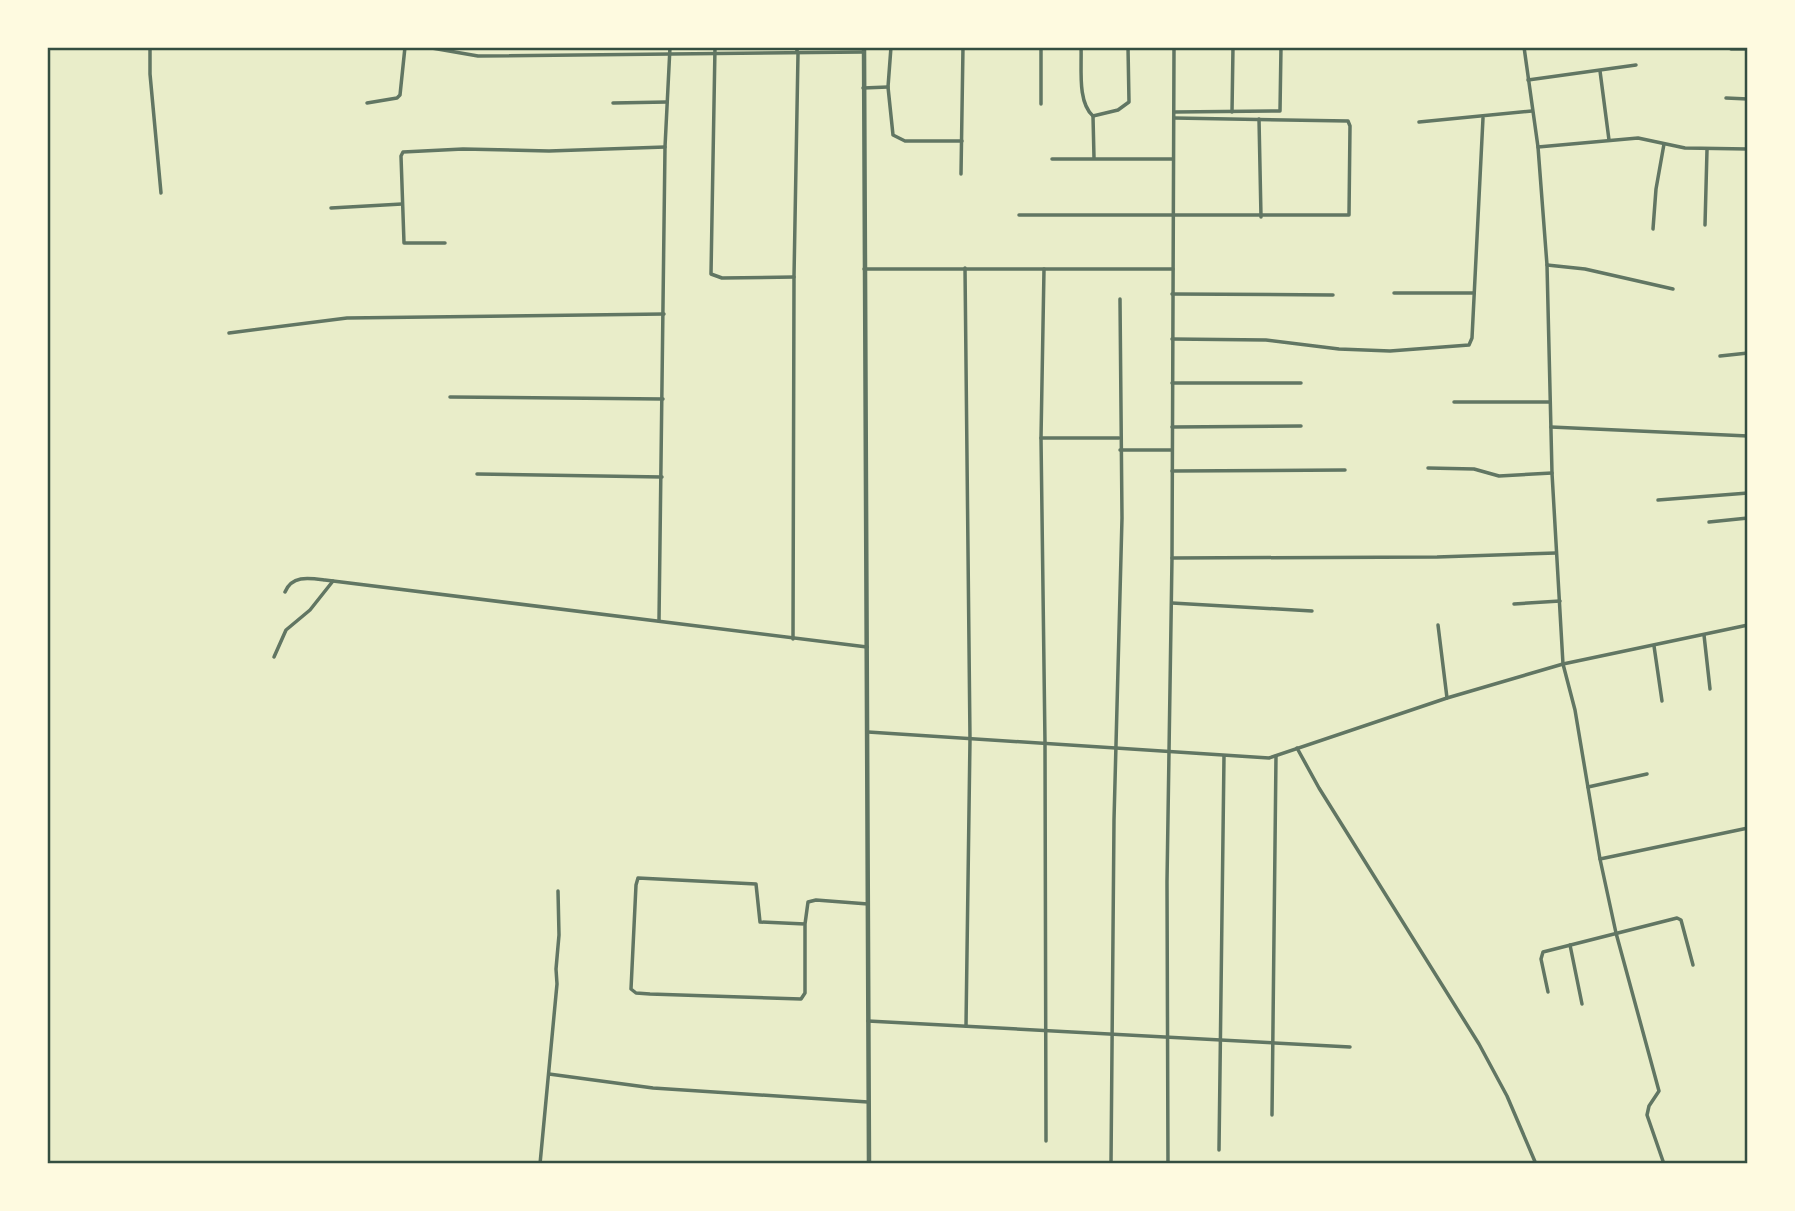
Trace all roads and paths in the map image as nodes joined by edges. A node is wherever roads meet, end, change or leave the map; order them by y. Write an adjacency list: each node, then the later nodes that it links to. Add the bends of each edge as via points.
1 (150, 47): 52 (street)
2 (405, 47): 30 (street, via 400,95)
3 (426, 47): 20 (street, via 478,56)
4 (670, 47): 20 (street)
5 (715, 47): 21 (street)
6 (796, 47): 19 (street)
7 (891, 47): 25 (street)
8 (963, 47): 42 (street)
9 (1041, 47): 32 (street)
10 (1081, 47): 36 (street, via 1083,94)
11 (1128, 47): 36 (street, via 1129,102)
12 (1174, 47): 34 (street)
13 (1233, 47): 35 (street)
14 (1282, 47): 35 (street, via 1281,110)
15 (1524, 47): 24 (street)
16 (1731, 49): 17 (street)
17 (1748, 49)
18 (864, 50): 19 (street); 26 (street)
19 (798, 54): 21 (street); 66 (street)
20 (670, 55): 21 (street); 29 (street)
21 (714, 55): 66 (street, via 711,274 722,278)
22 (1636, 65): 23 (street)
23 (1600, 71): 24 (street); 41 (street)
24 (1528, 80): 33 (street)
25 (888, 87): 26 (street); 42 (street, via 892,131 897,138)
26 (863, 88): 63 (street)
27 (1726, 98): 28 (street)
28 (1748, 99)
29 (667, 102): 31 (street); 44 (street)
30 (367, 103)
31 (613, 103)
32 (1041, 104)
33 (1532, 111): 38 (street); 45 (street)
34 (1174, 112): 35 (street); 37 (street)
35 (1232, 113)
36 (1093, 116): 48 (street)
37 (1174, 118): 39 (street); 50 (street)
38 (1483, 118): 40 (street); 69 (street)
39 (1259, 119): 57 (street); 57 (street, via 1350,122 1349,215)
40 (1419, 122)
41 (1609, 140): 43 (street, via 1638,138); 45 (street)
42 (962, 141): 51 (street)
43 (1664, 144): 47 (street); 59 (street)
44 (665, 147): 53 (street, via 403,152); 73 (street)
45 (1538, 147): 61 (street)
46 (1748, 149): 47 (street)
47 (1707, 150): 58 (street)
48 (1094, 158): 49 (street); 50 (street)
49 (1052, 159)
50 (1173, 159): 56 (street)
51 (961, 174)
52 (160, 193)
53 (402, 204): 54 (street); 60 (street, via 404,244)
54 (331, 208)
55 (1019, 215): 56 (street)
56 (1173, 215): 57 (street); 65 (street)
57 (1261, 217)
58 (1705, 225)
59 (1654, 229)
60 (445, 243)
61 (1547, 265): 67 (street); 83 (street)
62 (965, 268): 63 (street); 64 (street); 123 (street)
63 (864, 269): 116 (street)
64 (1044, 269): 65 (street); 88 (street)
65 (1172, 269): 70 (street)
66 (794, 277): 114 (street)
67 (1673, 289)
68 (1394, 293): 69 (street)
69 (1474, 293): 75 (street, via 1469,345 1390,351 1266,340)
70 (1172, 294): 71 (street); 75 (street)
71 (1333, 295)
72 (1120, 299): 89 (street)
73 (664, 314): 74 (street, via 347,318); 81 (street)
74 (229, 333)
75 (1172, 339): 78 (street)
76 (1748, 354): 77 (street)
77 (1720, 356)
78 (1172, 383): 79 (street); 86 (street)
79 (1301, 383)
80 (450, 397): 81 (street)
81 (663, 399): 97 (street)
82 (1454, 402): 83 (street)
83 (1550, 402): 85 (street)
84 (1301, 426): 86 (street)
85 (1550, 427): 87 (street); 95 (street)
86 (1172, 428): 91 (street)
87 (1748, 436)
88 (1041, 438): 89 (street); 124 (street)
89 (1120, 438): 90 (street)
90 (1120, 450): 91 (street); 125 (street)
91 (1171, 450): 94 (street)
92 (1428, 468): 95 (street, via 1474,469 1499,476)
93 (1345, 470): 94 (street)
94 (1172, 471): 103 (street)
95 (1552, 473): 102 (street)
96 (477, 474): 97 (street)
97 (662, 477): 110 (street)
98 (1748, 493): 99 (street)
99 (1658, 500)
100 (1748, 518): 101 (street)
101 (1709, 522)
102 (1556, 553): 103 (street); 106 (street)
103 (1172, 558): 107 (street)
104 (332, 581): 105 (street, via 300,579 292,581); 110 (street); 117 (street, via 310,610 286,630)
105 (285, 592)
106 (1560, 601): 108 (street); 118 (street)
107 (1172, 603): 109 (street); 127 (street)
108 (1514, 604)
109 (1312, 611)
110 (659, 621): 114 (street)
111 (1438, 625): 120 (street)
112 (1748, 625): 113 (street)
113 (1704, 635): 115 (street); 119 (street)
114 (793, 639): 116 (street)
115 (1654, 646): 118 (street); 121 (street)
116 (867, 647): 122 (street)
117 (274, 657)
118 (1563, 664): 120 (street); 131 (street)
119 (1710, 689)
120 (1447, 698): 126 (street)
121 (1662, 701)
122 (868, 732): 123 (street); 135 (street)
123 (970, 739): 124 (street); 143 (street)
124 (1045, 743): 125 (street); 144 (street)
125 (1115, 748): 127 (street); 145 (street)
126 (1297, 748): 129 (street); 159 (street, via 1479,1044)
127 (1170, 752): 128 (street); 146 (street)
128 (1224, 756): 129 (street); 147 (street)
129 (1276, 756): 148 (street)
130 (1647, 774): 131 (street)
131 (1588, 787): 133 (street)
132 (1748, 828): 133 (street)
133 (1600, 859): 137 (street)
134 (558, 891): 150 (street)
135 (870, 904): 136 (street, via 810,901); 142 (street)
136 (805, 924): 136 (street, via 805,993 801,999 650,994 631,989 638,878 756,884 760,922)
137 (1616, 933): 138 (street); 139 (street, via 1679,917); 160 (street, via 1659,1091 1647,1115)
138 (1570, 945): 140 (street, via 1542,954); 141 (street)
139 (1693, 965)
140 (1548, 992)
141 (1582, 1004)
142 (868, 1021): 143 (street); 151 (street)
143 (966, 1026): 144 (street)
144 (1044, 1031): 145 (street); 153 (street)
145 (1112, 1034): 146 (street); 157 (street)
146 (1167, 1038): 147 (street); 158 (street)
147 (1219, 1040): 148 (street); 154 (street)
148 (1273, 1042): 149 (street); 152 (street)
149 (1350, 1047)
150 (550, 1074): 151 (street, via 653,1088); 155 (street)
151 (869, 1102): 156 (street)
152 (1272, 1115)
153 (1046, 1141)
154 (1219, 1150)
155 (540, 1164)
156 (869, 1164)
157 (1111, 1164)
158 (1168, 1164)
159 (1536, 1164)
160 (1664, 1164)

